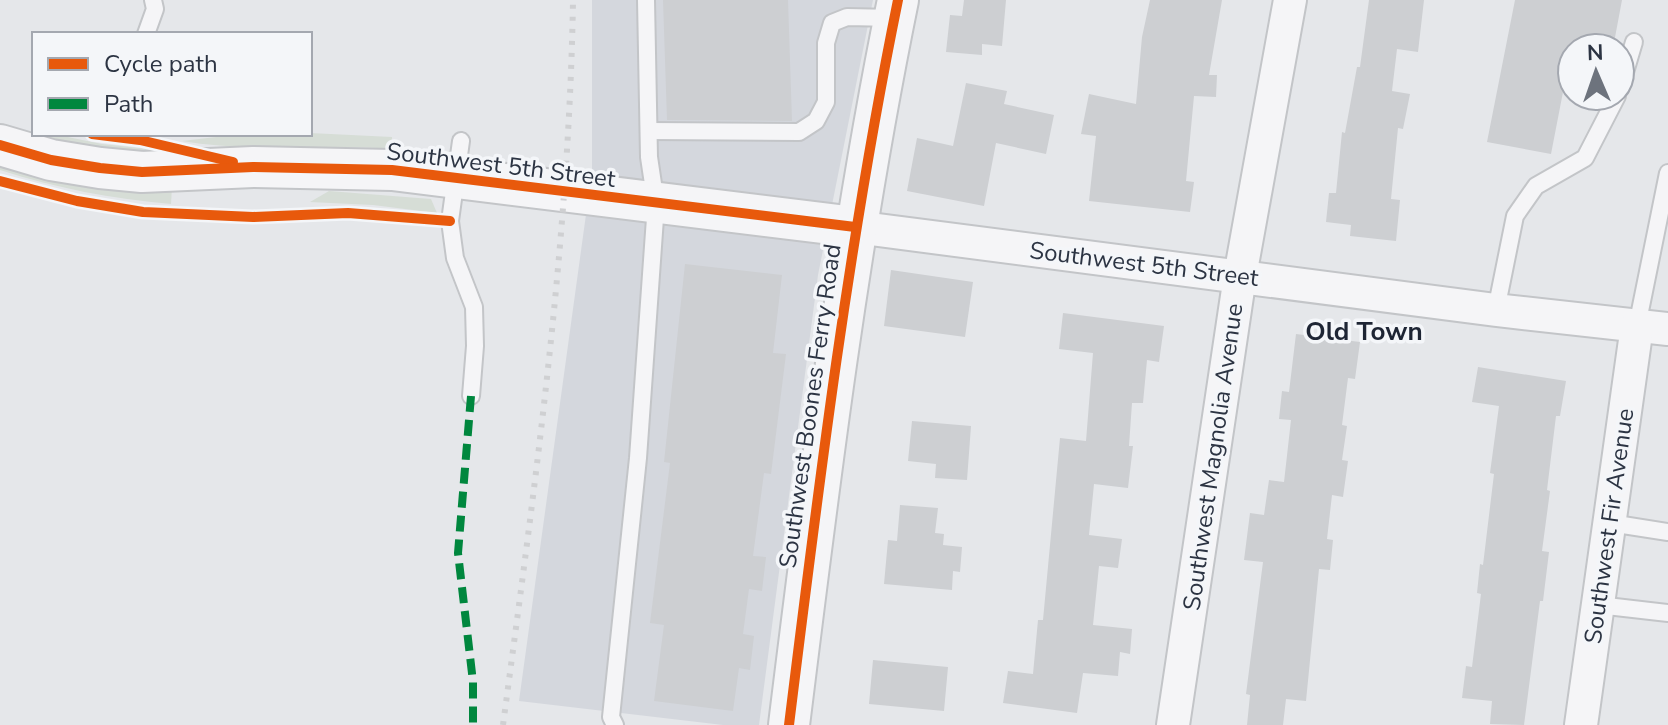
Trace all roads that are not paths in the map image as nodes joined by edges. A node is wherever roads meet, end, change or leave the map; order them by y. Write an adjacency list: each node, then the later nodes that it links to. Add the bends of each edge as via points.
1 (153, 0): 5 (lane)
2 (646, 0): 7 (lane)
3 (1290, 0): 13 (street, Southwest Magnolia Avenue)
4 (896, 9): 7 (lane, via 832,23 826,43 826,102 816,121 799,132); 12 (street, Southwest Boones Ferry Road)
5 (147, 32)
6 (1609, 112): 14 (lane, via 1585,158 1536,186 1515,216)
7 (649, 131): 11 (lane)
8 (0, 145): 9 (street, Southwest 5th Street, via 51,160 142,172 392,170)
9 (458, 159): 11 (street, Southwest 5th Street); 16 (lane, via 450,221 474,307)
10 (1668, 173): 15 (lane)
11 (656, 204): 12 (street, Southwest 5th Street); 21 (lane, via 638,458 611,717)
12 (855, 227): 13 (street, Southwest 5th Street); 22 (street, Southwest Boones Ferry Road)
13 (1240, 276): 14 (street, Southwest 5th Street); 23 (street, Southwest Magnolia Avenue)
14 (1496, 310): 15 (street, Southwest 5th Street)
15 (1652, 328): 17 (street, Southwest Fir Avenue)
16 (471, 396)
17 (1610, 523): 18 (lane); 19 (street, Southwest Fir Avenue)
18 (1668, 532)
19 (1598, 605): 20 (lane); 24 (street, Southwest Fir Avenue)
20 (1668, 613)
21 (615, 725)
22 (789, 725)
23 (1173, 725)
24 (1581, 725)

